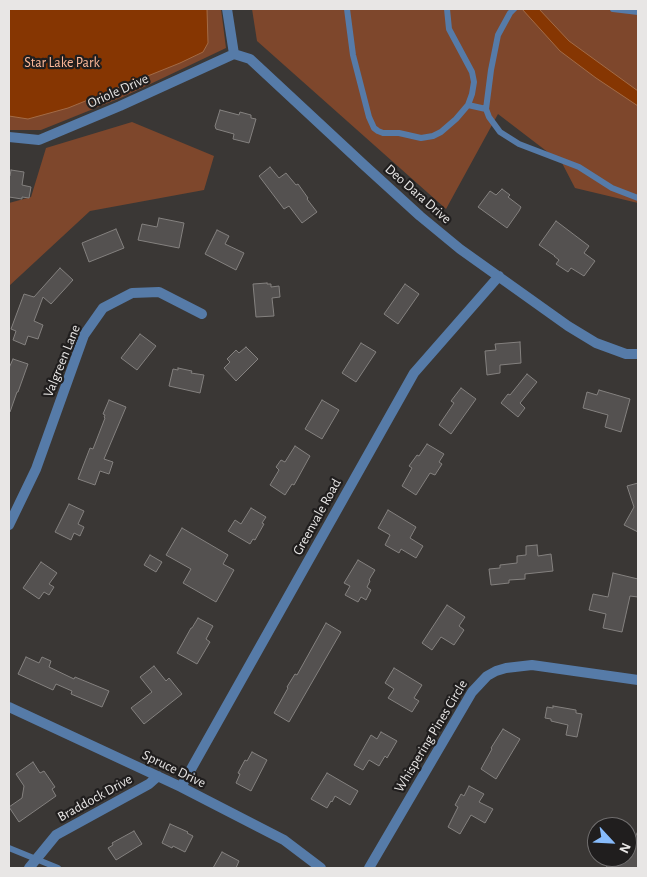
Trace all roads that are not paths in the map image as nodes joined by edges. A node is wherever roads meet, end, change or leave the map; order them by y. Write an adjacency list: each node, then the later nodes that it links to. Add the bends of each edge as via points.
1 (227, 9): 7 (street)
2 (347, 9): 8 (lane, via 357,72 369,117 378,132 421,138 433,136 456,119)
3 (447, 9): 8 (lane, via 449,29 472,72 474,82)
4 (514, 9): 9 (lane, via 498,35)
5 (613, 9): 6 (lane)
6 (638, 12)
7 (234, 54): 10 (street, Oriole Drive, via 39,140); 12 (street, Deo Dara Drive, via 250,59 420,216)
8 (468, 105): 9 (lane)
9 (486, 109): 11 (lane, via 500,132 518,144 578,167 612,188)
10 (9, 137)
11 (638, 198)
12 (499, 276): 14 (street, Deo Dara Drive, via 596,344 626,354); 19 (street, Greenvale Road, via 414,373)
13 (202, 314): 15 (street, Valgreen Lane, via 159,292 132,293 102,308 84,335 36,469)
14 (638, 354)
15 (9, 526)
16 (638, 680): 25 (street, Whispering Pines Circle, via 532,665 496,670 487,676 472,692)
17 (9, 707): 18 (street, Spruce Drive)
18 (158, 776): 19 (street, Spruce Drive); 21 (street, Braddock Drive, via 150,784 56,835)
19 (181, 787): 24 (street, Spruce Drive, via 284,840)
20 (9, 848): 21 (lane)
21 (36, 859): 22 (street, Braddock Drive); 23 (lane)
22 (29, 868)
23 (58, 868)
24 (321, 868)
25 (369, 868)

